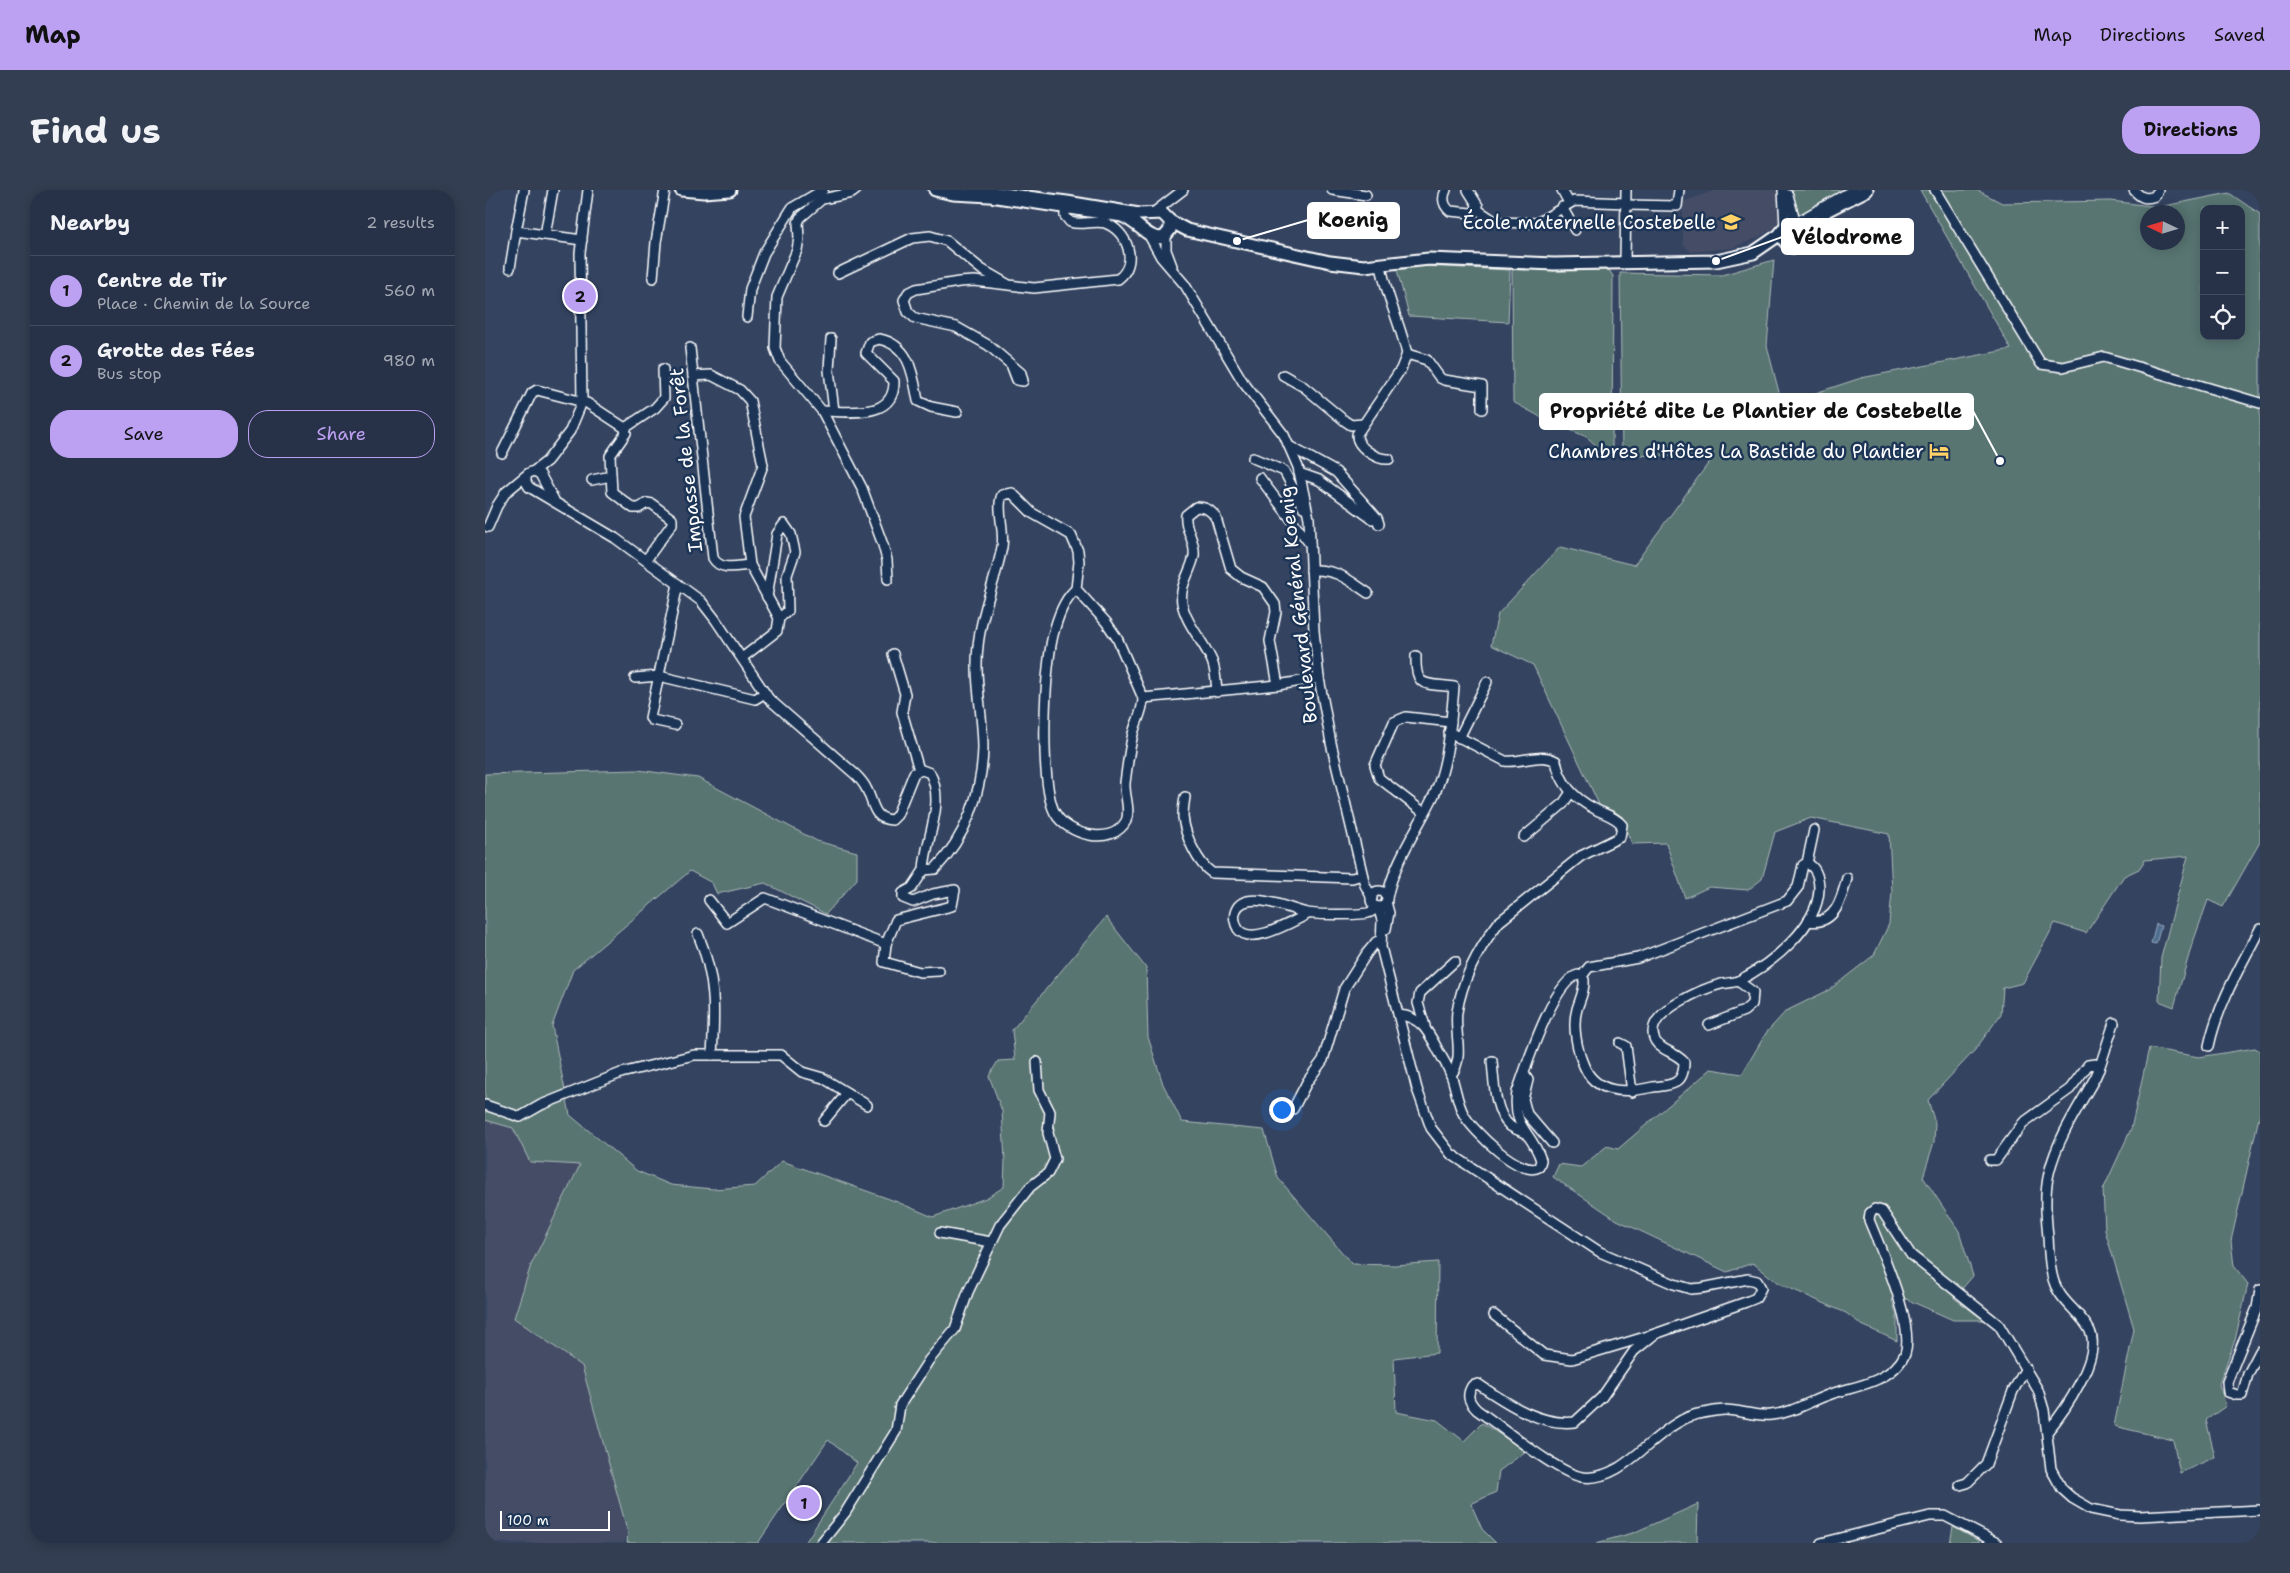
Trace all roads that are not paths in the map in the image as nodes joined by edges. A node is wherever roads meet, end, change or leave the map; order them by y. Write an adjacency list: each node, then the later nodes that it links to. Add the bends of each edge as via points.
1 (524, 190): 40 (street)
2 (553, 190): 42 (street)
3 (665, 190): 53 (street)
4 (681, 190): 5 (main road)
5 (730, 190)
6 (823, 190): 55 (street, via 792,208 764,254 750,289)
7 (856, 190): 25 (street)
8 (935, 190): 31 (main road)
9 (973, 190): 30 (main road)
10 (1183, 190): 27 (street)
11 (1332, 190): 26 (street)
12 (1446, 190): 32 (street, via 1443,198 1445,207 1450,211)
13 (1468, 190): 32 (street, via 1475,198)
14 (1562, 190): 29 (street)
15 (1626, 190): 28 (street)
16 (1679, 190): 28 (street, via 1677,206)
17 (1783, 190): 37 (street)
18 (1787, 190): 36 (street, via 1792,215)
19 (1853, 190): 36 (street)
20 (1867, 190): 33 (main road)
21 (1935, 190): 64 (street, via 2041,364 2063,367 2104,357)
22 (2134, 190): 23 (street, via 2141,197 2148,198 2155,196)
23 (2158, 190)
24 (587, 193): 45 (street)
25 (839, 193): 66 (street, via 822,199 800,218 797,250 777,297 777,355)
26 (1366, 196)
27 (1169, 201): 34 (street); 35 (street)
28 (1626, 204): 29 (street); 48 (street)
29 (1565, 205): 32 (street, via 1537,223 1496,222); 39 (street)
30 (1095, 207): 31 (street); 34 (main road)
31 (1067, 208): 41 (main road, via 1122,216); 54 (street, via 1065,216 1070,222 1100,222 1119,234 1128,248 1130,260 1127,271 1109,282 1035,288)
32 (1478, 210)
33 (1826, 211): 36 (main road); 44 (main road)
34 (1153, 214): 35 (main road, via 1162,213); 41 (main road, via 1145,221)
35 (1168, 218): 38 (main road); 43 (main road, via 1170,230)
36 (1799, 222): 37 (main road); 44 (main road, via 1808,230)
37 (1784, 228): 46 (main road, via 1783,239); 47 (main road)
38 (1187, 230): 43 (main road); 49 (main road, via 1330,262)
39 (1575, 230)
40 (516, 231): 42 (street); 50 (street)
41 (1148, 234): 43 (main road, via 1159,239); 51 (street, Boulevard Général Koenig, via 1161,257)
42 (545, 235): 45 (street)
43 (1167, 235): 51 (street, Boulevard Général Koenig, via 1166,250)
44 (1808, 238): 46 (main road, via 1801,246)
45 (582, 240): 63 (street)
46 (1787, 244): 47 (main road)
47 (1762, 248): 48 (main road, via 1726,260)
48 (1625, 262): 49 (main road, via 1554,264 1429,259)
49 (1381, 265): 58 (street)
50 (509, 268)
51 (1173, 268): 71 (street, Boulevard Général Koenig, via 1243,382 1284,434)
52 (837, 273): 54 (street, via 912,238 930,236 947,241 981,269)
53 (653, 278)
54 (1009, 285): 59 (street, via 959,282 917,289 908,293 904,300 908,312 915,318 967,332)
55 (747, 317)
56 (831, 339): 67 (street, via 829,370)
57 (690, 348): 62 (street, Impasse de la Forêt)
58 (1407, 354): 65 (street, via 1427,360 1444,380 1482,386); 69 (street, via 1401,369)
59 (1013, 367)
60 (663, 369): 70 (street, via 664,398)
61 (1283, 375): 69 (street, via 1304,387 1345,421)
62 (693, 376): 86 (street, Impasse de la Forêt, via 713,558 721,567); 86 (street, via 711,375 741,390 750,401 763,465 744,517)
63 (582, 402): 70 (street); 72 (street, via 537,390 532,392); 76 (street, via 570,431)
64 (2260, 403)
65 (1482, 409)
66 (822, 411): 67 (street); 88 (street, via 862,488 883,545)
67 (834, 411): 68 (street, via 874,411 891,398 894,381 866,353 870,342 879,339 900,348 905,355 918,401)
68 (957, 412)
69 (1363, 424): 74 (street, via 1357,434 1358,444 1383,460)
70 (625, 428): 77 (street, via 626,433 610,456)
71 (1289, 446): 75 (street, Boulevard Général Koenig); 75 (street, via 1336,472 1379,524 1319,480)
72 (502, 453)
73 (1253, 458): 82 (street, via 1284,471)
74 (1389, 459)
75 (1299, 473): 82 (street, Boulevard Général Koenig)
76 (536, 476): 80 (street, via 539,487); 80 (street, via 526,482); 81 (street); 83 (street, via 511,487 501,498)
77 (611, 476): 79 (street); 85 (street, via 612,492 633,508 652,504 672,519 672,524)
78 (1260, 478): 84 (street)
79 (592, 480)
80 (532, 488): 81 (street); 83 (street, via 516,491 508,498)
81 (554, 500): 85 (street)
82 (1309, 518): 84 (street, Boulevard Général Koenig)
83 (487, 530)
84 (1310, 545): 87 (street, Boulevard Général Koenig)
85 (646, 560): 89 (street)
86 (750, 565): 92 (street)
87 (1311, 570): 91 (street, via 1337,572); 99 (street, Boulevard Général Koenig)
88 (888, 579)
89 (678, 584): 96 (street, via 701,601); 97 (street)
90 (1076, 588): 104 (street, via 1117,638); 104 (street, via 1068,595 1054,630 1046,680 1045,769 1055,812 1074,831 1092,836 1106,834 1116,831 1125,822 1125,785 1133,732 1143,709); 115 (street, via 1078,550 1071,535 1032,513 1011,493 1002,495 1002,547 985,606 978,646 983,749 974,799 967,825 957,841 935,869)
91 (1368, 593)
92 (767, 598): 93 (street); 93 (street, via 777,534 784,524 791,534 795,552 787,575 788,611)
93 (779, 618): 96 (street, via 777,630)
94 (893, 654): 108 (street, via 905,694 902,712)
95 (1416, 656): 106 (street, via 1415,673 1419,680 1453,687)
96 (741, 658): 103 (street)
97 (659, 676): 98 (street); 103 (street, via 755,699); 105 (street, via 650,718)
98 (635, 678)
99 (1319, 678): 101 (street); 116 (street, Boulevard Général Koenig)
100 (1487, 682): 107 (street)
101 (1278, 685): 102 (street); 102 (street, via 1270,641 1275,604 1263,587 1231,569 1216,518 1211,511 1196,507 1186,515 1194,556 1183,582 1182,603 1212,661)
102 (1217, 692): 104 (street)
103 (765, 693): 108 (street, via 857,775 877,814 884,820 892,820 897,815 914,773)
104 (1143, 698)
105 (675, 725)
106 (1450, 727): 107 (street); 111 (street, via 1443,768 1435,793); 111 (street, via 1406,717 1394,722 1375,765 1379,778)
107 (1459, 738): 109 (street, via 1505,761 1549,757 1556,761 1558,772)
108 (919, 770): 115 (street, via 930,774 935,796 934,826)
109 (1571, 792): 113 (street, via 1563,804); 141 (street, via 1593,809 1618,819 1622,825 1619,837 1581,856 1491,932 1475,958 1460,994 1456,1029 1459,1058)
110 (1185, 797): 116 (street, via 1183,817 1191,843 1212,873)
111 (1423, 812): 119 (street, via 1391,882)
112 (1814, 830): 114 (street)
113 (1524, 837)
114 (1807, 863): 121 (street, via 1816,871 1819,886); 128 (street, via 1803,865 1794,894 1787,901 1637,958 1589,966)
115 (924, 870): 125 (street, via 912,888 903,893 903,898 913,902 955,890 952,906 896,920)
116 (1363, 878): 119 (street)
117 (1847, 878): 121 (street, via 1839,907 1815,922)
118 (709, 900): 125 (street, via 727,923 765,898)
119 (1378, 900): 120 (street, via 1361,913); 124 (street, via 1382,916)
120 (1308, 914): 120 (street, via 1288,906 1255,901 1243,903 1236,910 1234,920 1245,934 1258,935)
121 (1808, 921): 129 (street, via 1792,943)
122 (2260, 929): 135 (street, via 2228,990 2213,1025)
123 (698, 934): 136 (street, via 708,959 713,985)
124 (1381, 938): 130 (street); 146 (street, via 1371,947 1344,989 1323,1060)
125 (887, 944): 127 (street, via 884,962 920,972)
126 (1455, 961): 133 (street, via 1420,993 1418,1003)
127 (939, 971)
128 (1582, 976): 140 (street, via 1573,976 1553,1001); 142 (street, via 1585,985 1575,1032 1583,1066 1599,1086)
129 (1738, 981): 132 (street, via 1753,992 1752,1004 1744,1011); 142 (street, via 1707,989 1663,1013 1653,1030 1654,1041 1684,1062 1681,1077 1675,1083)
130 (1399, 1015): 133 (street, via 1415,1018); 155 (street, via 1425,1114 1431,1128 1451,1154 1600,1252 1674,1284 1691,1288 1748,1279 1757,1281 1761,1288 1756,1298)
131 (2114, 1023): 139 (street)
132 (1709, 1024)
133 (1425, 1026): 141 (street)
134 (1620, 1042): 142 (street, via 1626,1046)
135 (2209, 1046)
136 (712, 1055): 143 (street, via 781,1055 802,1072 823,1078); 144 (street, via 694,1055 621,1073 541,1105 520,1117)
137 (1492, 1061): 148 (street, via 1500,1111 1511,1126)
138 (1037, 1062): 152 (street, via 1039,1090 1050,1112 1048,1133 1055,1159 1000,1225)
139 (2099, 1069): 150 (street, via 2095,1064 2088,1065 2070,1089 2023,1123 1996,1160); 158 (street, via 2057,1147 2045,1201 2054,1283 2090,1331 2093,1350 2086,1371)
140 (1524, 1074): 148 (street, via 1515,1108); 149 (street, via 1528,1080 1523,1099 1527,1114)
141 (1451, 1075): 148 (street, via 1465,1115 1476,1130 1515,1163 1534,1170 1539,1168 1541,1160)
142 (1632, 1092)
143 (847, 1093): 145 (street); 147 (street)
144 (485, 1105)
145 (867, 1105)
146 (1293, 1109)
147 (824, 1121)
148 (1526, 1133)
149 (1552, 1143)
150 (1990, 1160)
151 (940, 1233): 152 (street)
152 (991, 1242): 161 (street, via 955,1329 929,1360 900,1405 896,1431 845,1513)
153 (2260, 1290): 156 (street, via 2257,1308 2227,1382 2228,1392 2242,1395)
154 (1494, 1315): 155 (street, via 1544,1355 1559,1358 1572,1359)
155 (1655, 1334): 157 (street, via 1634,1351 1602,1397 1575,1422 1545,1421 1478,1384 1471,1386 1469,1402 1564,1471 1599,1477 1617,1469 1671,1426 1691,1415 1725,1410 1768,1416 1787,1413 1829,1395 1878,1380 1900,1362 1907,1342 1903,1310 1869,1220 1875,1209 1882,1211 1911,1256 1999,1324)
156 (2260, 1351)
157 (2026, 1368): 158 (street, via 2038,1390); 159 (street, via 2013,1391 1986,1464 1967,1483)
158 (2047, 1432): 160 (street, via 2051,1469 2062,1489 2091,1509 2140,1516)
159 (1960, 1485)
160 (2260, 1510)
161 (821, 1543)
162 (1821, 1543): 163 (street, via 1930,1516 1945,1516)
163 (1997, 1543)

